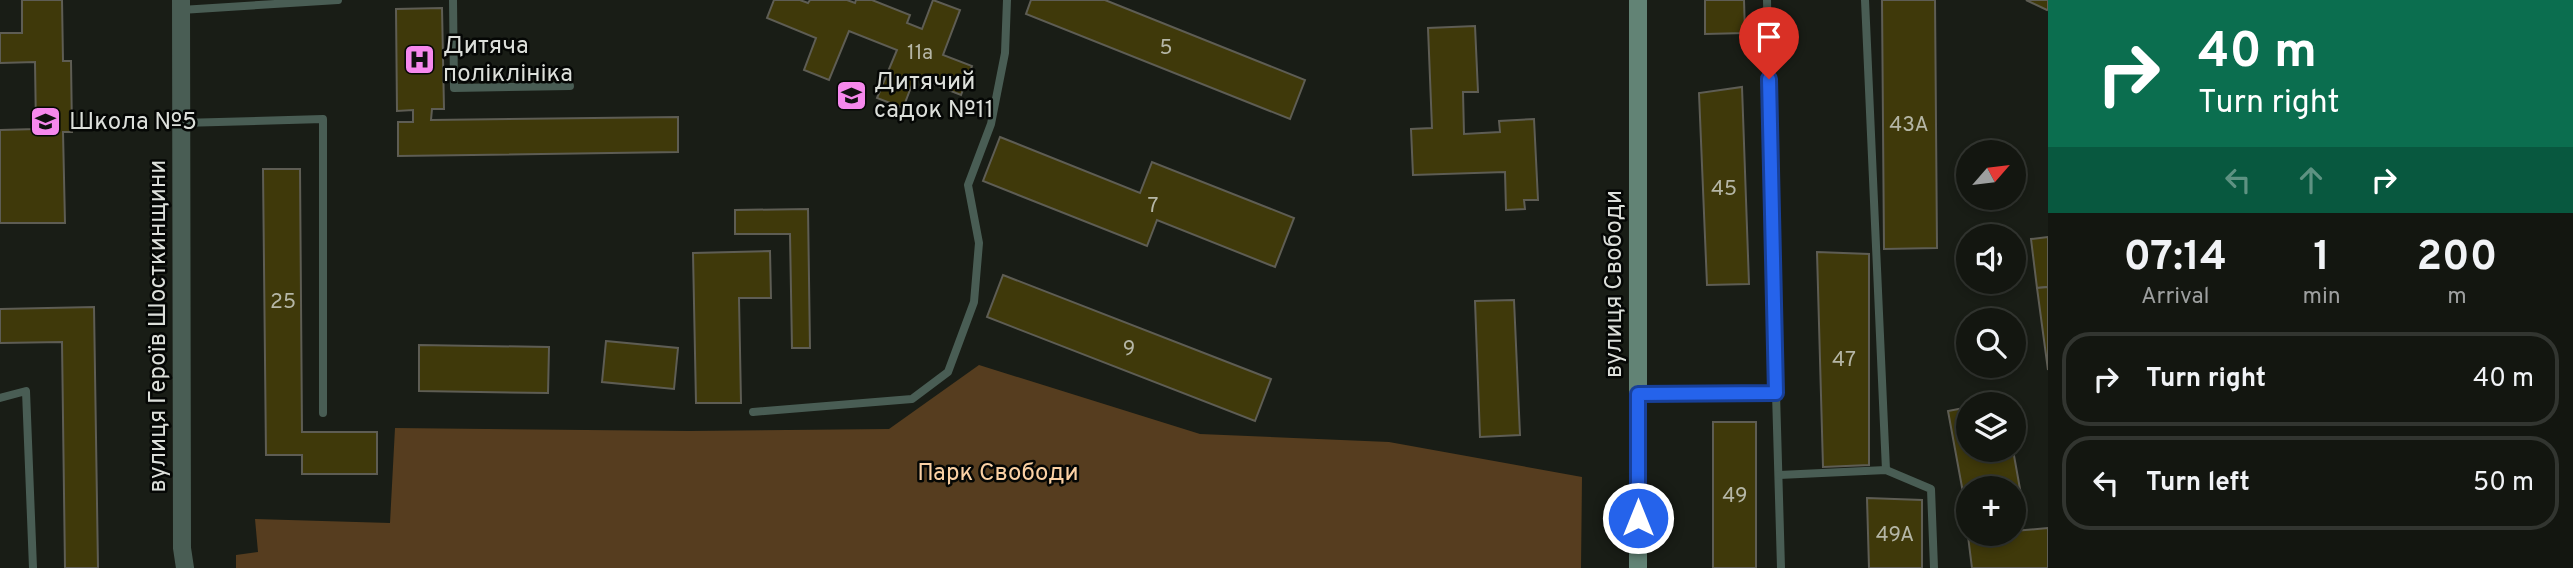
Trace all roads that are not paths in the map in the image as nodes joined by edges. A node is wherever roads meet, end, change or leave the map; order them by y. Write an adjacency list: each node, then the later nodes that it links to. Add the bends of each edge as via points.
1 (338, 0): 7 (lane)
2 (453, 0): 9 (lane, via 454,88)
3 (1007, 0): 14 (lane, via 1005,53 991,124 968,185 979,243 974,302 948,372 912,398)
4 (1637, 0): 12 (main road, вулиця Свободи)
5 (1768, 0): 11 (lane)
6 (1865, 0): 16 (lane)
7 (327, 1): 8 (lane)
8 (181, 5): 10 (street, вулиця Героїв Шосткинщини)
9 (570, 86)
10 (181, 123): 15 (lane, via 323,119); 19 (street, вулиця Героїв Шосткинщини)
11 (1776, 393): 12 (lane); 17 (lane)
12 (1638, 394): 20 (main road, вулиця Свободи)
13 (0, 398): 18 (lane, via 26,391)
14 (753, 412)
15 (323, 413)
16 (1886, 470): 17 (lane); 22 (lane, via 1931,489)
17 (1779, 475): 21 (lane)
18 (33, 568)
19 (185, 568)
20 (1638, 568)
21 (1781, 568)
22 (1934, 568)

